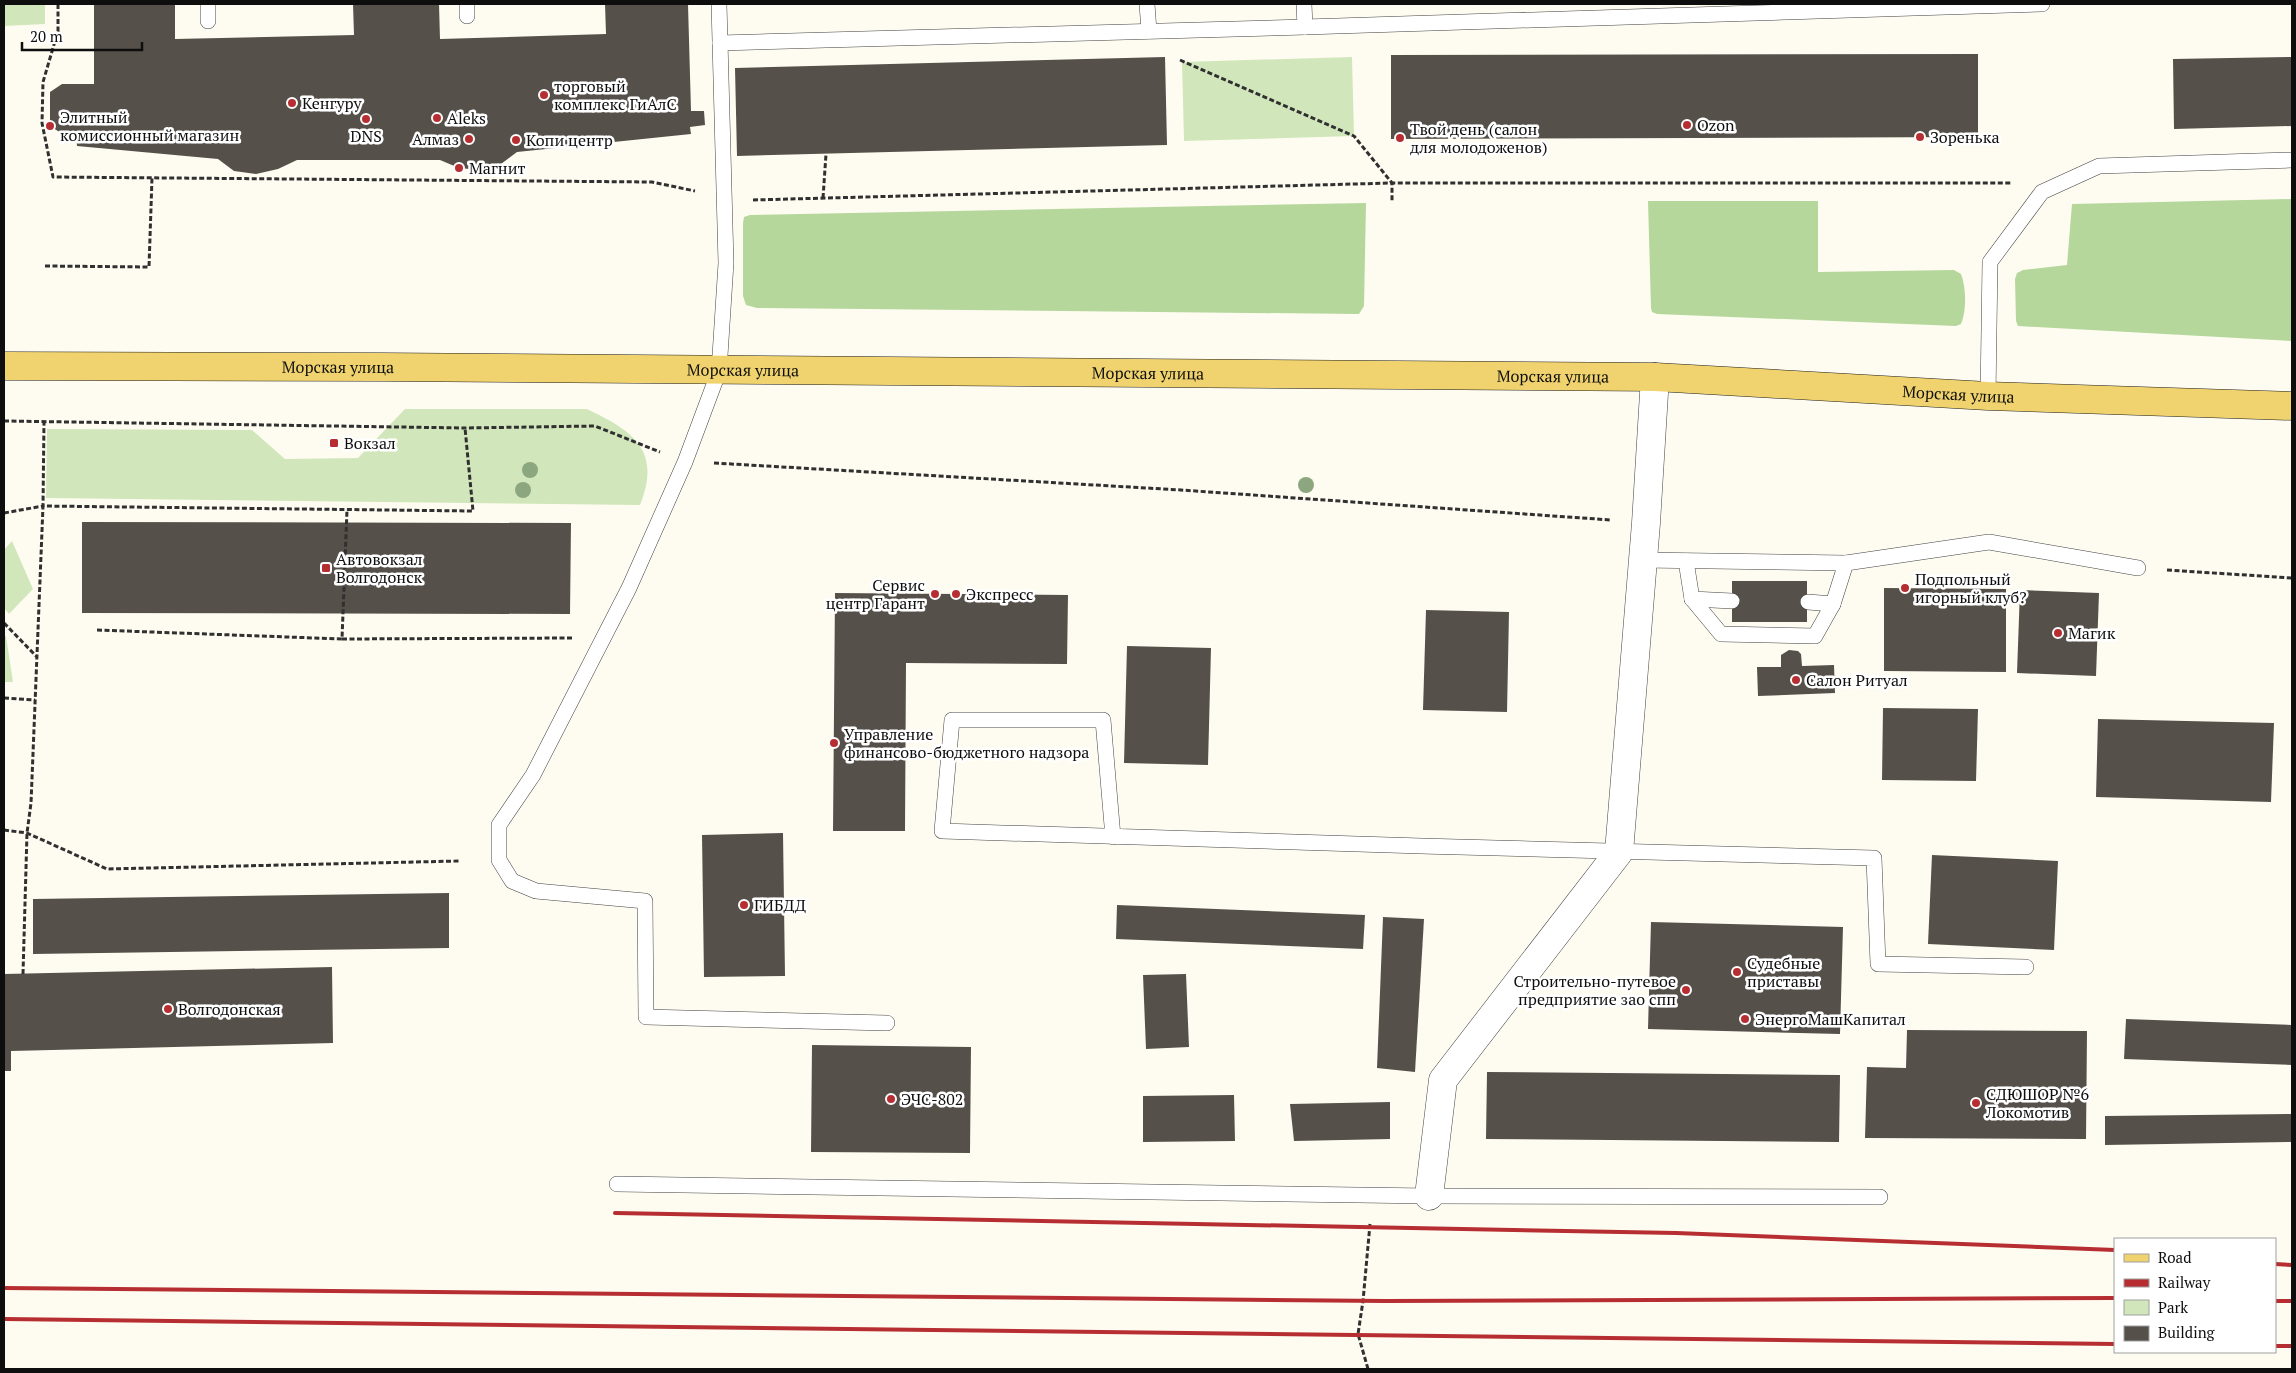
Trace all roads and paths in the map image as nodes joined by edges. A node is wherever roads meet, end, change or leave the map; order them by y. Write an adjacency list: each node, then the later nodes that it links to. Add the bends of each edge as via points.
1 (58, 4): 13 (path, via 58,31 43,82 42,123 53,177)
2 (208, 4): 7 (lane)
3 (718, 4): 10 (lane)
4 (1147, 4): 9 (lane)
5 (1304, 4): 8 (lane)
6 (2042, 4): 8 (lane)
7 (208, 21)
8 (1305, 27): 9 (lane)
9 (1149, 31): 10 (lane); 14 (path, via 1182,62 1354,136)
10 (720, 43): 16 (lane)
11 (826, 154): 17 (path)
12 (2292, 160): 15 (lane, via 2099,166)
13 (152, 178): 16 (path, via 652,182); 19 (path, via 149,267)
14 (1392, 183): 15 (path); 17 (path); 18 (path)
15 (2061, 183): 23 (lane, via 2042,192 1990,262)
16 (724, 197): 17 (path, via 740,201); 21 (lane, via 726,263)
17 (824, 198)
18 (1392, 202)
19 (45, 266)
20 (4, 366): 21 (main road, Морская улица)
21 (719, 371): 22 (main road, Морская улица); 28 (lane)
22 (1655, 377): 23 (main road, Морская улица); 32 (street)
23 (1988, 396): 24 (main road, Морская улица)
24 (2292, 406)
25 (4, 421): 26 (path)
26 (44, 422): 27 (path); 29 (path)
27 (465, 428): 28 (path, via 595,426); 30 (path, via 473,510)
28 (685, 462): 32 (path, via 1172,490); 56 (lane, via 629,588 580,687 533,775 499,825 499,860 512,881 536,890 645,901 646,1017)
29 (43, 506): 30 (path); 31 (path); 46 (path)
30 (347, 510): 45 (path)
31 (4, 512)
32 (1646, 523): 33 (street)
33 (1643, 560): 34 (lane); 52 (street)
34 (1686, 560): 35 (lane); 38 (lane)
35 (1846, 563): 36 (lane, via 1989,542); 41 (lane)
36 (2138, 568): 37 (path)
37 (2292, 578)
38 (1692, 599): 39 (lane); 41 (lane, via 1721,634 1815,636)
39 (1732, 601)
40 (1808, 602): 41 (lane)
41 (1833, 604)
42 (4, 623): 46 (path)
43 (97, 630): 45 (path)
44 (580, 638): 45 (path)
45 (342, 639)
46 (37, 657): 48 (path)
47 (4, 698): 48 (path)
48 (35, 700): 50 (path, via 32,803)
49 (4, 830): 50 (path)
50 (27, 833): 53 (path, via 107,869); 55 (path)
51 (1113, 837): 51 (lane, via 942,831 952,720 1103,720); 52 (lane)
52 (1619, 852): 54 (lane, via 1874,858 1878,964); 59 (street, via 1443,1080)
53 (458, 861)
54 (2026, 967)
55 (23, 974)
56 (887, 1023)
57 (617, 1184): 58 (lane)
58 (1371, 1195): 59 (lane); 61 (path, via 1358,1334)
59 (1429, 1196): 60 (lane)
60 (1880, 1197)
61 (1368, 1369)

